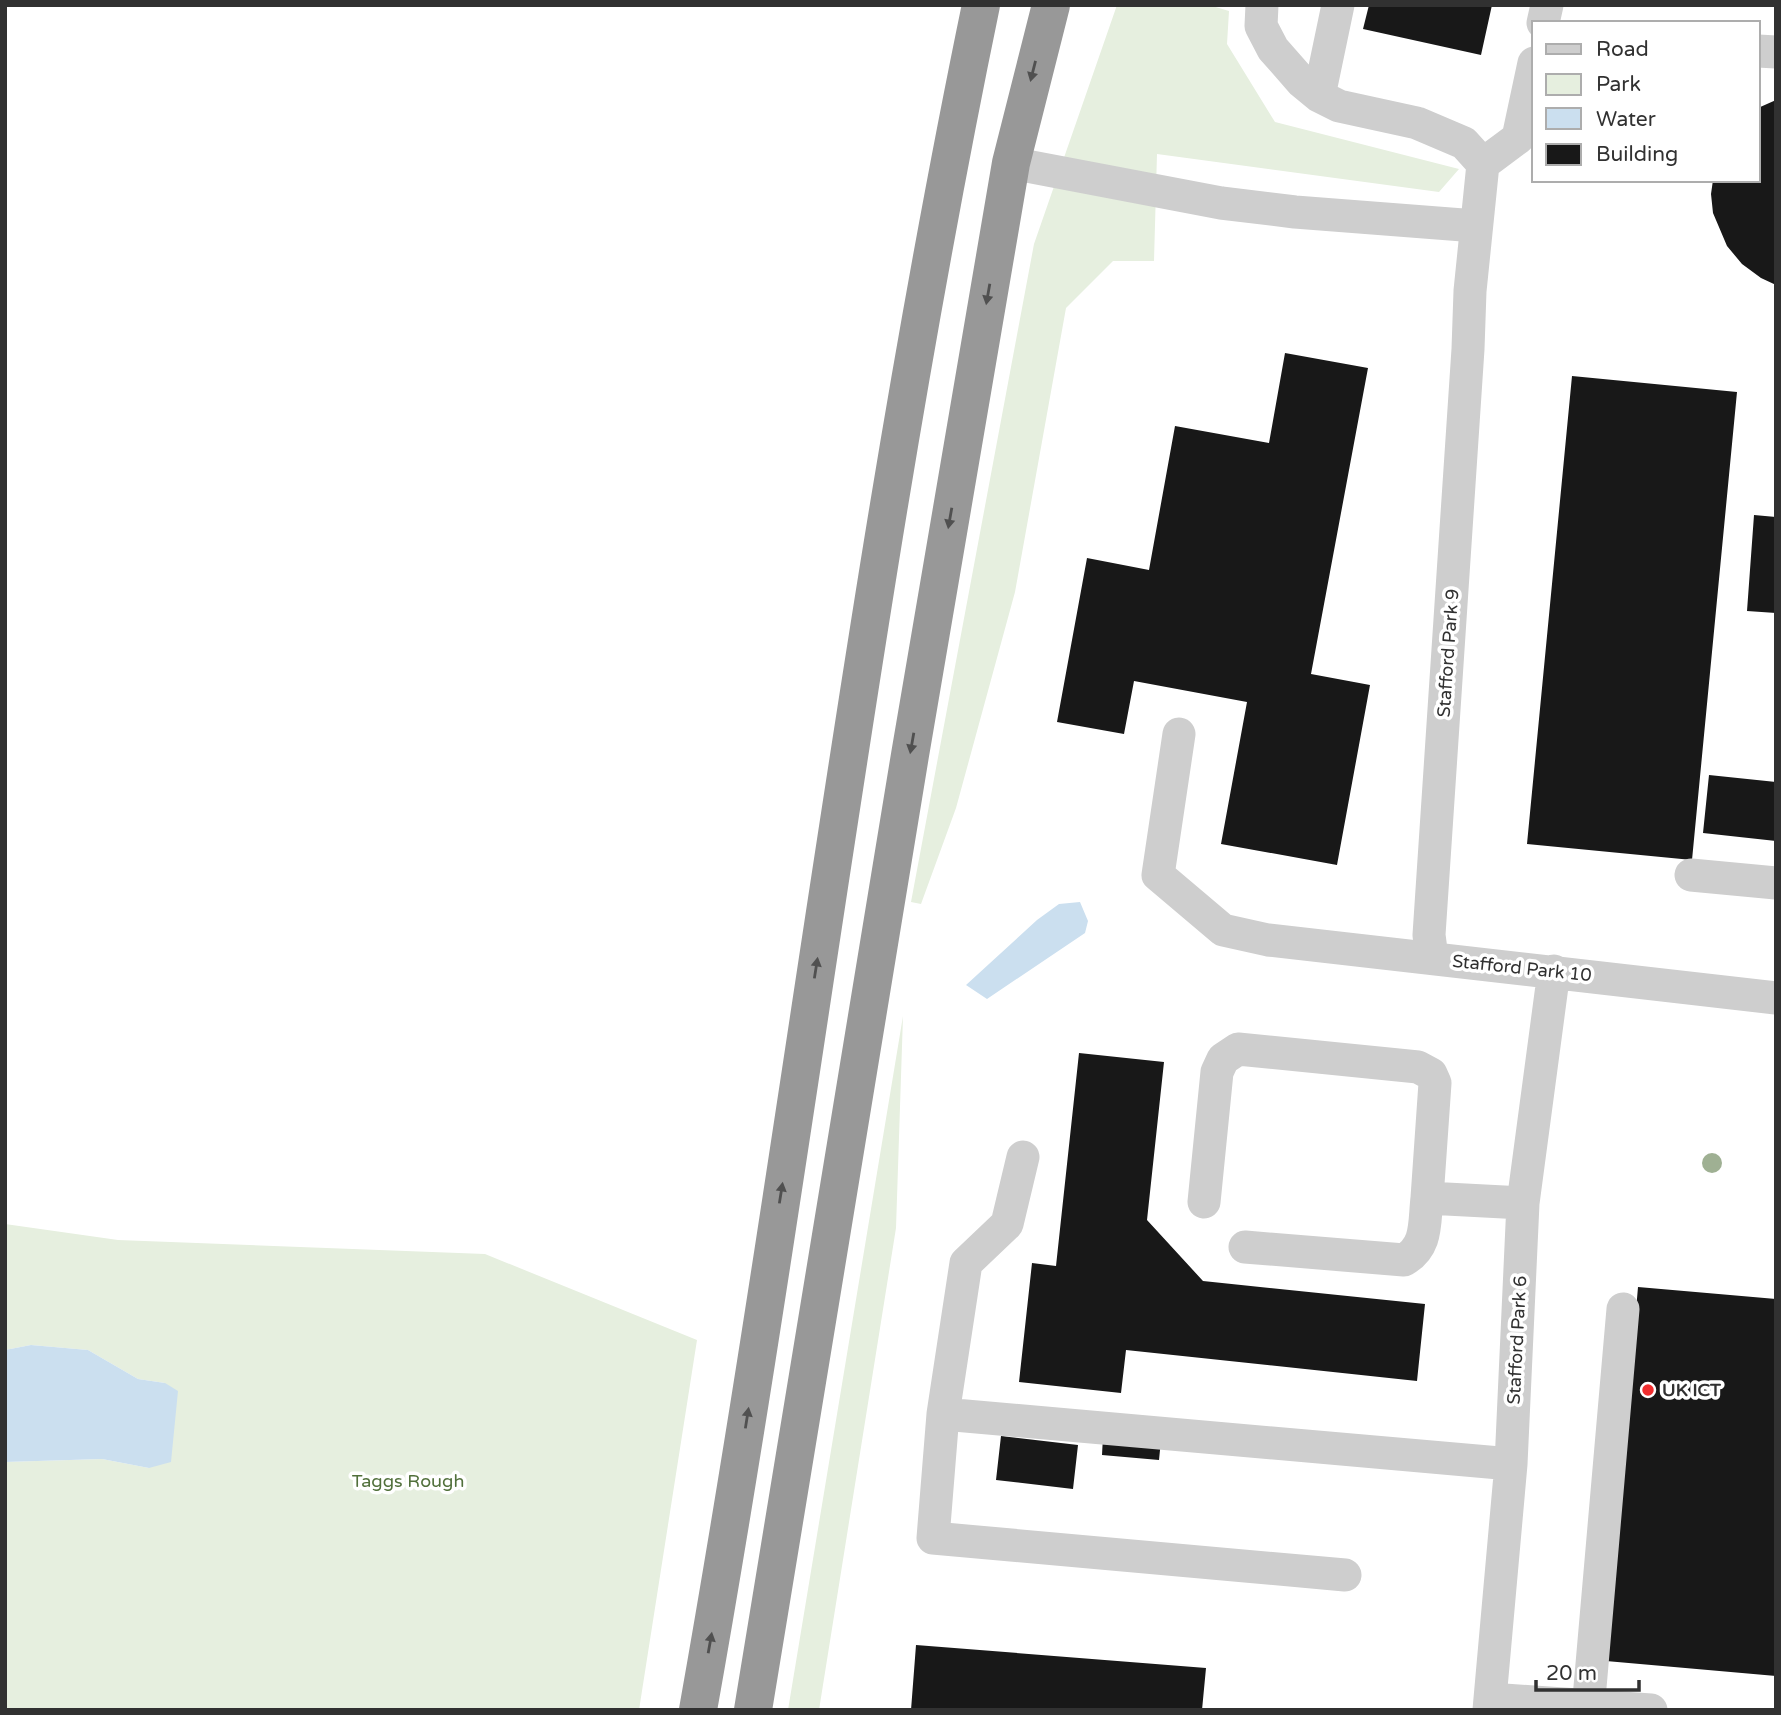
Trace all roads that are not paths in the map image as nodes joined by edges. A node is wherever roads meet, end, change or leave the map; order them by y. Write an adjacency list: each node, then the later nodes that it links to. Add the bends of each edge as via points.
1 (981, 5): 27 (highway, one-way to 1, via 866,642 949,159)
2 (1051, 5): 7 (highway, one-way to 7)
3 (1262, 5): 6 (street, via 1261,26 1273,49)
4 (1338, 5): 6 (street)
5 (1532, 80): 8 (street, via 1518,138)
6 (1319, 96): 8 (street, via 1339,106 1417,123 1464,143)
7 (1011, 163): 9 (street, via 1221,203); 28 (highway, one-way to 28)
8 (1483, 164): 9 (street, Stafford Park 9)
9 (1476, 226): 13 (street, Stafford Park 9, via 1429,935)
10 (1179, 734): 13 (street, Stafford Park 10, via 1158,875 1223,930 1268,940)
11 (1691, 875): 12 (street)
12 (1776, 883)
13 (1432, 958): 14 (street, Stafford Park 10)
14 (1554, 971): 15 (street, Stafford Park 10); 19 (street, Stafford Park 6)
15 (1776, 998)
16 (1023, 1157): 22 (street, via 1007,1224 966,1263)
17 (1427, 1198): 18 (street, via 1435,1083 1431,1074 1418,1067 1238,1049 1223,1059 1217,1072); 19 (street); 20 (street, via 1421,1245 1404,1260)
18 (1204, 1202)
19 (1523, 1203): 23 (street, Stafford Park 6)
20 (1245, 1247)
21 (1623, 1309): 26 (street)
22 (943, 1414): 23 (street); 24 (street, via 933,1538)
23 (1511, 1464): 25 (street, Stafford Park 6)
24 (1345, 1574)
25 (1490, 1705): 26 (street)
26 (1588, 1708): 29 (street)
27 (698, 1710)
28 (753, 1710)
29 (1651, 1710)

